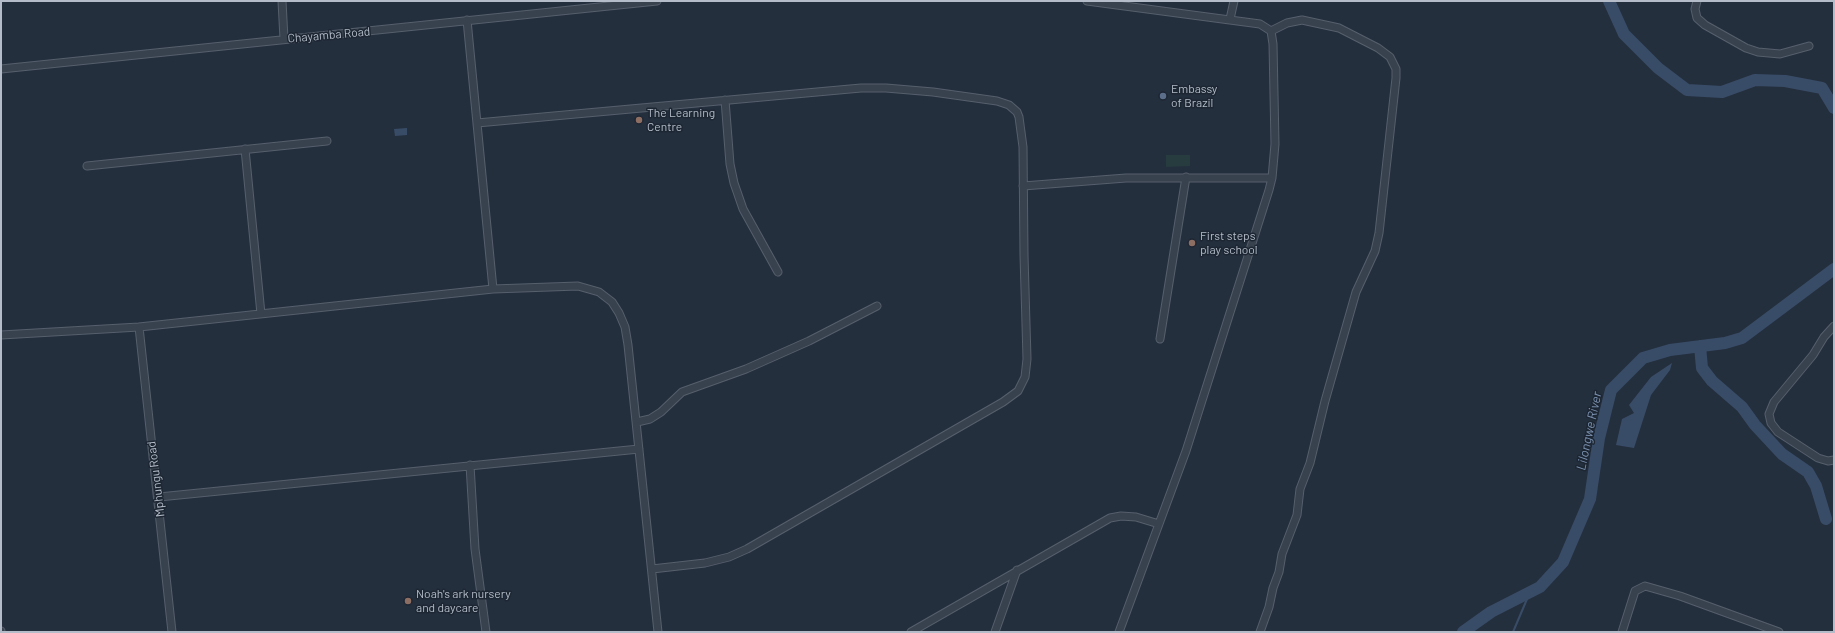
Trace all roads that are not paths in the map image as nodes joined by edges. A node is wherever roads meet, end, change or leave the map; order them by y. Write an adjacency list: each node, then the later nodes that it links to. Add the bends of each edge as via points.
1 (282, 1): 9 (street)
2 (657, 1): 7 (street, Chayamba Road)
3 (1088, 1): 6 (street)
4 (1234, 1): 6 (street)
5 (1697, 1): 10 (street, via 1697,18 1746,48 1772,54 1792,52)
6 (1230, 19): 8 (street, via 1260,24)
7 (467, 20): 9 (street, Chayamba Road); 13 (street)
8 (1271, 31): 18 (street, via 1276,144); 42 (street, via 1287,23 1302,20 1339,28 1390,57 1395,63 1396,78 1375,251 1356,292 1310,463 1300,489 1297,515 1282,554)
9 (284, 39): 11 (street, Chayamba Road)
10 (1809, 46)
11 (1, 69)
12 (725, 100): 13 (street); 19 (street, via 886,88 1004,102 1017,112 1021,122); 20 (street, via 734,183 743,209)
13 (477, 123): 21 (street)
14 (327, 141): 15 (street)
15 (245, 149): 16 (street); 23 (street)
16 (86, 166)
17 (1186, 177): 18 (street); 19 (street, via 1089,180); 27 (street)
18 (1272, 178): 33 (street, via 1186,451)
19 (1023, 186): 34 (street, via 1027,359 1025,377 1018,391 747,549 705,563)
20 (778, 272)
21 (493, 289): 23 (street); 28 (street, via 578,286 599,292 612,302 620,313 625,327)
22 (877, 306): 28 (street, via 809,341 746,369 682,392 650,420)
23 (262, 314): 25 (street)
24 (1834, 326): 30 (street, via 1774,402 1769,414 1771,423 1778,432 1818,458)
25 (139, 327): 26 (street); 32 (street, Mphungu Road)
26 (1, 335)
27 (1160, 339)
28 (637, 422): 29 (street)
29 (639, 449): 31 (street); 34 (street)
30 (1834, 460)
31 (470, 465): 32 (street); 37 (street, via 475,549)
32 (159, 497): 36 (street, Mphungu Road)
33 (1159, 524): 35 (street, via 1121,516 1110,518); 41 (street)
34 (652, 569): 38 (street)
35 (1017, 570): 39 (street); 40 (street)
36 (172, 632)
37 (486, 632)
38 (658, 632)
39 (911, 632)
40 (995, 632)
41 (1119, 632)
42 (1260, 632)
43 (1622, 632): 44 (street, via 1635,591 1645,586)
44 (1779, 632)

